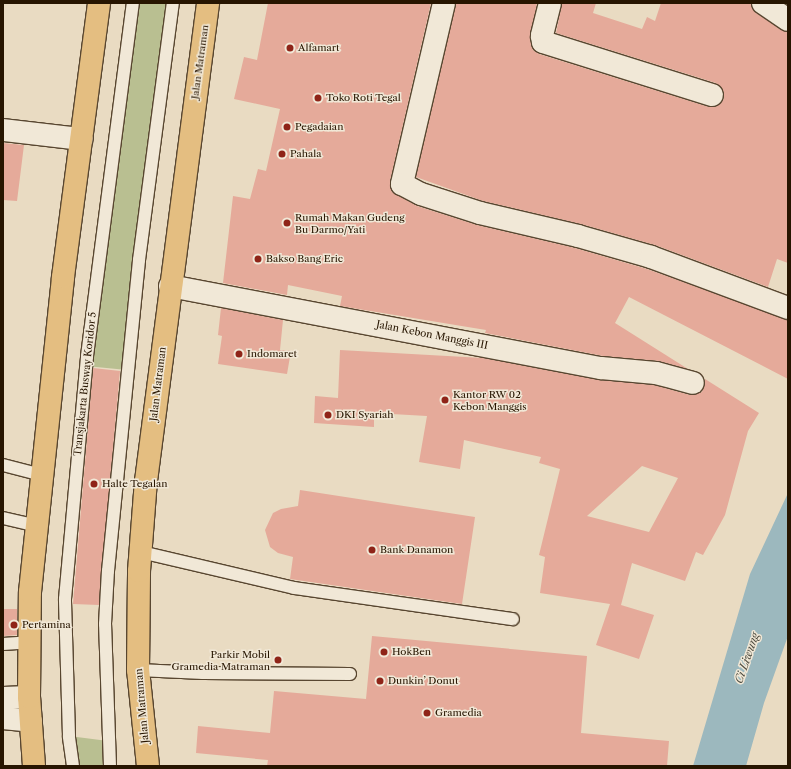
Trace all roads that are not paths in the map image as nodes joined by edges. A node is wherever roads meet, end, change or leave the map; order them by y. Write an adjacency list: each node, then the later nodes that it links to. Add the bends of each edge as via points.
1 (99, 3): 11 (main road)
2 (133, 3): 30 (lane, Transjakarta Busway Koridor 5, via 87,356 64,599 69,736)
3 (173, 3): 31 (lane, via 138,268 108,571 105,624)
4 (208, 3): 12 (main road, Jalan Matraman)
5 (444, 3): 13 (street, via 402,184 421,194 480,213 578,236 651,257)
6 (550, 3): 9 (street, via 542,36 543,42)
7 (763, 3): 8 (street)
8 (788, 20)
9 (712, 95)
10 (3, 130): 11 (street)
11 (81, 139): 16 (main road)
12 (170, 286): 14 (street, Jalan Kebon Manggis III, via 601,368 656,373); 19 (main road, Jalan Matraman)
13 (788, 308)
14 (693, 383)
15 (3, 465): 16 (lane)
16 (42, 475): 18 (main road)
17 (3, 518): 18 (lane)
18 (37, 526): 21 (main road)
19 (140, 552): 20 (lane, via 294,588); 23 (main road, Jalan Matraman)
20 (513, 619)
21 (29, 642): 22 (lane); 25 (main road)
22 (3, 644)
23 (138, 670): 24 (lane); 32 (main road, Jalan Matraman)
24 (350, 674)
25 (29, 697): 26 (street); 28 (main road)
26 (3, 698)
27 (3, 718): 28 (street)
28 (31, 721): 29 (main road)
29 (34, 766)
30 (73, 766)
31 (110, 766)
32 (148, 766)

